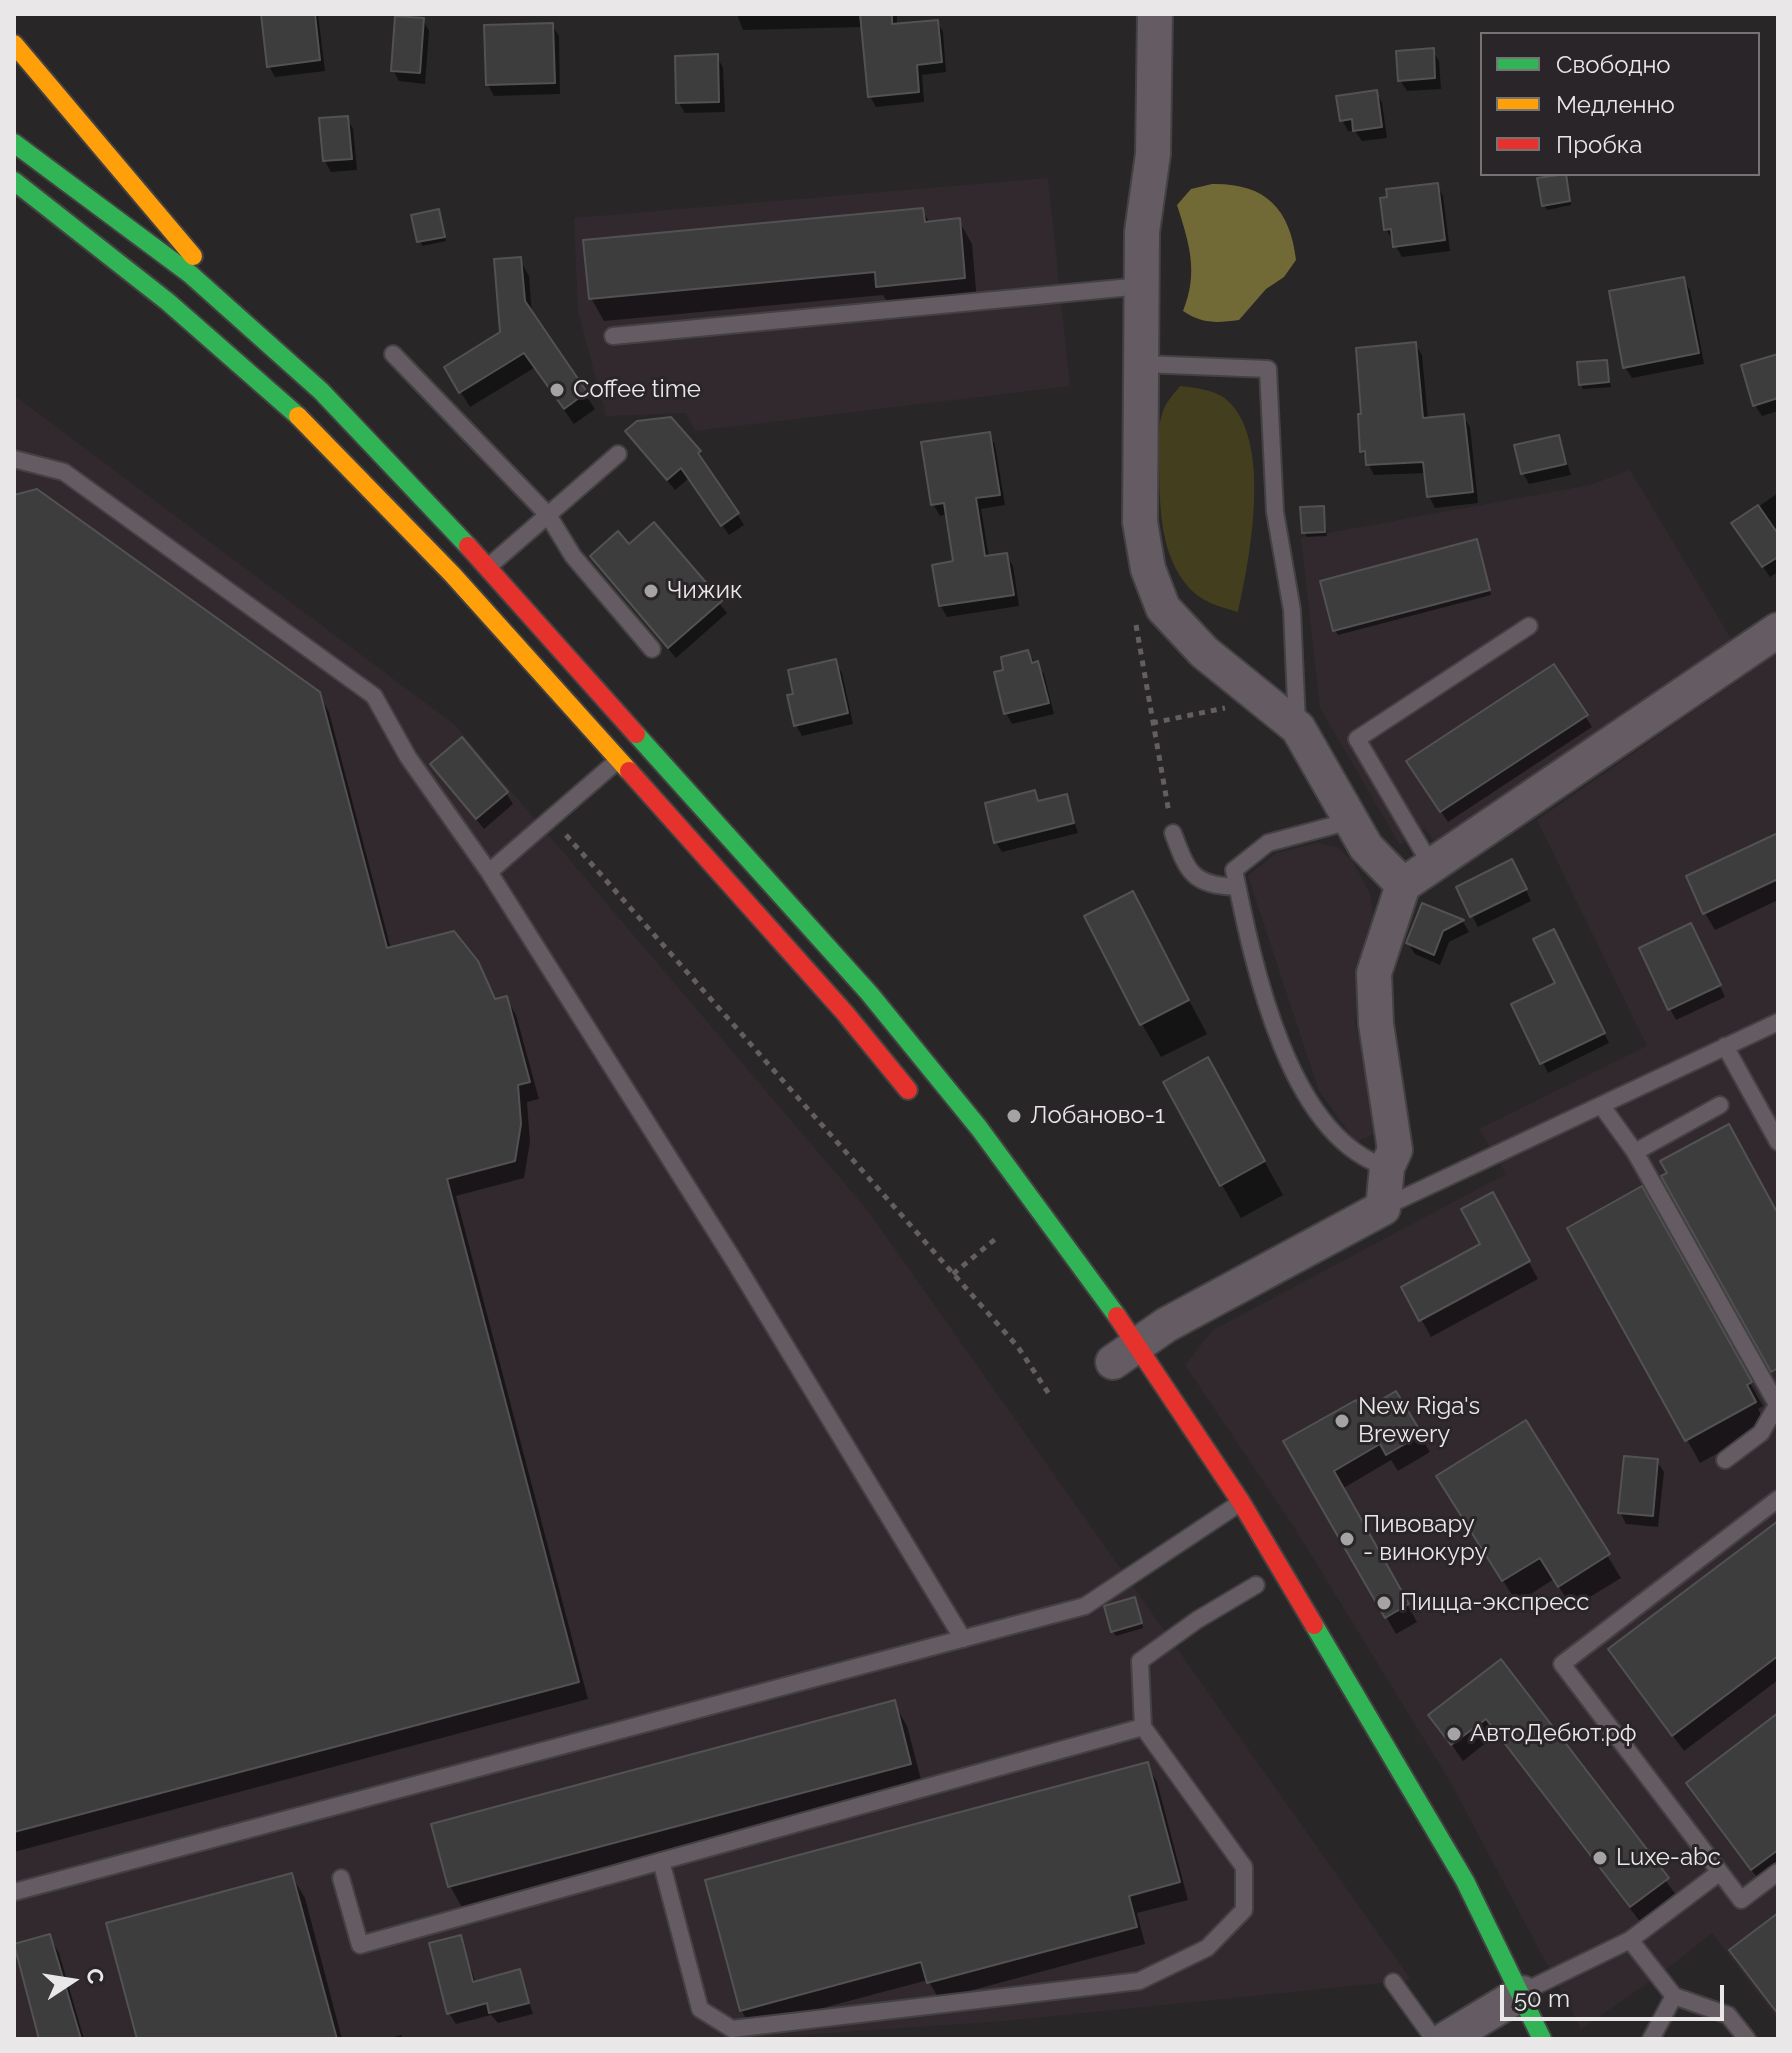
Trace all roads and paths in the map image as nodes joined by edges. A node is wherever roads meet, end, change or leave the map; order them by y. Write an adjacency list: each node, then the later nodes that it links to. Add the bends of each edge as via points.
1 (1155, 14): 5 (street, via 1153,154 1142,232)
2 (14, 44): 6 (main road, via 55,105)
3 (27, 145): 4 (main road); 6 (main road)
4 (14, 178): 22 (main road, via 195,321 316,433 440,561)
5 (1142, 286): 7 (lane); 9 (street)
6 (250, 328): 13 (main road, via 321,391)
7 (613, 336)
8 (393, 354): 12 (lane)
9 (1143, 364): 18 (street, via 1140,522 1148,569 1163,608); 20 (lane, via 1268,369 1275,512 1292,610)
10 (618, 454): 12 (lane)
11 (14, 459): 27 (lane, via 64,472 374,696 408,757)
12 (548, 515): 13 (lane); 17 (lane, via 573,556)
13 (487, 568): 21 (main road)
14 (1135, 620): 19 (path)
15 (1529, 626): 26 (lane, via 1357,739)
16 (1778, 630): 26 (street)
17 (652, 649)
18 (1248, 688): 19 (path, via 1226,708); 20 (street)
19 (1152, 723): 25 (path)
20 (1298, 728): 24 (street)
21 (641, 740): 22 (lane); 41 (main road, via 869,993 1005,1162)
22 (618, 761): 23 (lane); 34 (main road)
23 (553, 819): 27 (lane); 40 (path)
24 (1350, 821): 28 (street, via 1366,847); 29 (lane, via 1268,843 1234,870)
25 (1173, 833): 29 (lane, via 1187,870 1208,885)
26 (1431, 865): 28 (street)
27 (489, 872): 48 (lane, via 733,1259)
28 (1403, 885): 37 (street, via 1374,973 1376,1024 1395,1150)
29 (1237, 887): 37 (lane, via 1258,986 1292,1069 1330,1127 1366,1161)
30 (1778, 1022): 31 (lane)
31 (1725, 1046): 32 (lane); 35 (lane)
32 (1601, 1105): 36 (lane); 38 (lane)
33 (1720, 1105): 36 (lane)
34 (923, 1107)
35 (1778, 1142)
36 (1635, 1152): 43 (lane)
37 (1387, 1167): 38 (street)
38 (1383, 1208): 41 (street, via 1166,1325)
39 (999, 1236): 40 (path)
40 (953, 1274): 42 (path, via 1018,1347)
41 (1119, 1358): 46 (main road)
42 (1049, 1394)
43 (1777, 1407): 44 (lane, via 1761,1433)
44 (1725, 1460)
45 (1778, 1499): 51 (lane, via 1562,1664)
46 (1241, 1502): 48 (lane, via 1085,1606); 58 (main road, via 1465,1881)
47 (1256, 1585): 49 (lane, via 1140,1661)
48 (963, 1639): 54 (lane)
49 (1143, 1727): 50 (lane); 50 (lane, via 1244,1867 1244,1910 1207,1948 1139,1981 732,2029 700,2009)
50 (661, 1861): 53 (lane, via 360,1945)
51 (1720, 1872): 52 (lane, via 1741,1900); 55 (lane)
52 (1778, 1872)
53 (341, 1878)
54 (14, 1892)
55 (1630, 1940): 57 (lane); 58 (lane)
56 (1393, 1982): 59 (lane)
57 (1674, 1996): 62 (lane); 63 (lane, via 1728,2015)
58 (1503, 2006): 60 (street); 61 (main road)
59 (1434, 2039)
60 (1446, 2039)
61 (1542, 2039)
62 (1651, 2039)
63 (1747, 2039)

